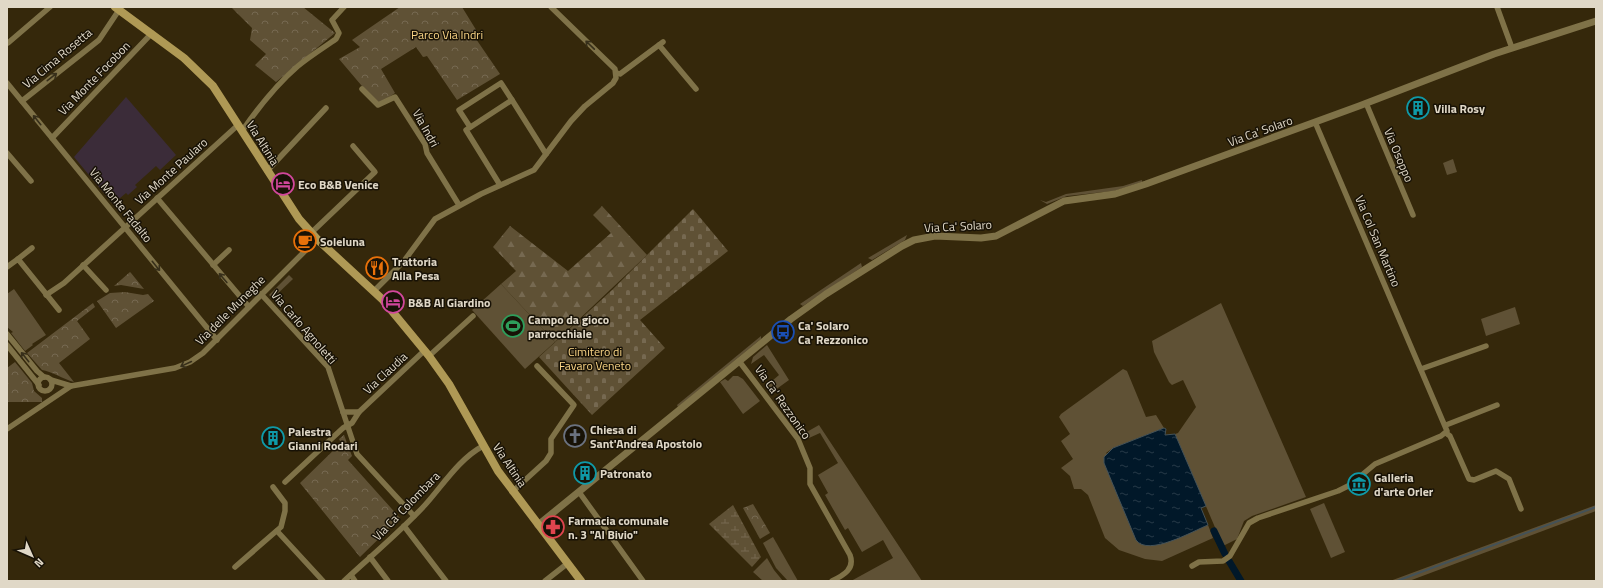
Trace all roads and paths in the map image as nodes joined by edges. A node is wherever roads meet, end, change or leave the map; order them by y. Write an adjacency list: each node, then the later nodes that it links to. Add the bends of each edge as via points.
1 (50, 7): 8 (street)
2 (344, 7): 20 (street, Via Monte Paularo, via 332,20 339,33 336,39 294,70)
3 (551, 7): 10 (street, one-way to 3, via 612,66)
4 (1497, 7): 9 (street)
5 (117, 9): 7 (main road, Via Altinia); 15 (street, Via Cima Rosetta, one-way to 5, via 99,40)
6 (1596, 21): 9 (street, Via Ca' Solaro)
7 (152, 33): 20 (main road, Via Altinia, via 207,79 220,94); 21 (street, Via Monte Focobon)
8 (8, 42)
9 (1512, 48): 16 (street, Via Ca' Solaro)
10 (617, 74): 13 (street, via 661,43); 24 (street, via 613,83 578,113)
11 (7, 83): 15 (street, Via Monte Fadalto)
12 (362, 89): 29 (street, Via Indri, via 375,105 381,105 395,97)
13 (696, 89)
14 (512, 100): 19 (street); 19 (street, via 501,83 459,110); 24 (street)
15 (22, 101): 21 (street, Via Monte Fadalto, one-way to 15)
16 (1366, 103): 18 (street, Via Ca' Solaro); 30 (street, Via Osoppo)
17 (326, 108): 25 (street)
18 (1315, 122): 51 (street, Via Ca' Solaro, via 1134,189 1064,201 996,236 941,236 914,240 826,294); 53 (street, Via Col San Martino)
19 (470, 127): 27 (street, via 466,130)
20 (240, 128): 25 (main road, Via Altinia); 28 (street, Via Monte Paularo)
21 (52, 138): 31 (street, Via Monte Fadalto)
22 (353, 146): 32 (street, Via delle Muneghe, via 375,172)
23 (7, 153): 26 (street)
24 (546, 154): 27 (street, via 534,170)
25 (267, 171): 32 (main road, Via Altinia)
26 (31, 181)
27 (500, 185): 29 (street)
28 (157, 198): 31 (street, Via Monte Paularo); 37 (street)
29 (459, 205): 40 (street, via 435,219 404,261)
30 (1413, 215)
31 (124, 227): 36 (street, Via Monte Paularo); 47 (street, Via Monte Fadalto, one-way to 47)
32 (314, 236): 40 (main road, Via Altinia); 41 (street, Via delle Muneghe)
33 (32, 248): 35 (street)
34 (229, 250): 37 (street)
35 (18, 260): 38 (street); 42 (street)
36 (83, 265): 39 (street); 42 (street, Via Monte Paularo, via 64,283)
37 (213, 265): 43 (street, one-way to 37)
38 (7, 267)
39 (106, 290)
40 (374, 292): 50 (main road, Via Altinia)
41 (261, 294): 43 (street, Via delle Muneghe); 61 (street, Via Carlo Agnoletti, via 328,367)
42 (46, 295): 44 (street)
43 (249, 307): 47 (street, Via delle Muneghe)
44 (59, 310)
45 (473, 316): 50 (street)
46 (7, 334): 54 (street, one-way to 46)
47 (217, 340): 56 (street, Via delle Muneghe, one-way to 56, via 203,354 183,366)
48 (7, 345): 57 (street)
49 (1486, 346): 53 (street)
50 (427, 353): 62 (street, Via Claudia); 67 (main road, Via Altinia, via 449,384)
51 (739, 360): 71 (street, Via Ca' Solaro); 90 (street, Via Ca' Rezzonico, via 798,438 810,468 810,484 850,555 850,569)
52 (536, 366): 70 (street, via 574,405 551,439 551,453 546,461)
53 (1421, 369): 64 (street, Via Col San Martino)
54 (44, 377): 55 (street); 57 (street, via 40,380)
55 (51, 380): 56 (street, Via delle Muneghe); 58 (street)
56 (71, 386): 59 (street)
57 (40, 387): 58 (street, via 46,391); 59 (street, via 46,396)
58 (51, 388): 59 (street, via 50,397)
59 (45, 404): 65 (street)
60 (1497, 405): 64 (street)
61 (343, 412): 62 (street); 63 (street, Via Carlo Agnoletti)
62 (359, 412): 63 (street, Via Claudia, via 357,418)
63 (348, 425): 68 (street, Via Claudia); 73 (street, Via Carlo Agnoletti, via 358,454)
64 (1446, 425): 66 (street, Via Col San Martino)
65 (7, 429)
66 (1446, 433): 72 (street, via 1450,436 1469,479 1474,480 1496,472 1504,476 1509,479); 79 (street, via 1375,464 1350,485 1338,491 1258,518 1249,523 1230,556 1223,561 1199,562)
67 (483, 446): 70 (main road, Via Altinia); 73 (street, Via Ca' Colombara, via 456,468)
68 (285, 482)
69 (273, 487): 76 (street, via 285,507 282,524)
70 (512, 492): 74 (main road, Via Altinia)
71 (580, 492): 74 (street, Via Ca' Solaro); 89 (street)
72 (1521, 509)
73 (414, 516): 75 (street, Via Ca' Colombara)
74 (538, 524): 78 (main road, Via Altinia)
75 (404, 526): 77 (street, Via Ca' Colombara); 86 (street)
76 (277, 531): 80 (street); 82 (street)
77 (370, 557): 81 (street, Via Ca' Colombara); 85 (street)
78 (568, 563): 87 (street); 88 (main road, Via Altinia)
79 (1192, 566)
80 (235, 567)
81 (351, 575): 83 (street, Via Ca' Colombara); 84 (street)
82 (323, 581)
83 (344, 581)
84 (355, 581)
85 (388, 581)
86 (446, 581)
87 (545, 581)
88 (582, 581)
89 (643, 581)
90 (832, 581)

